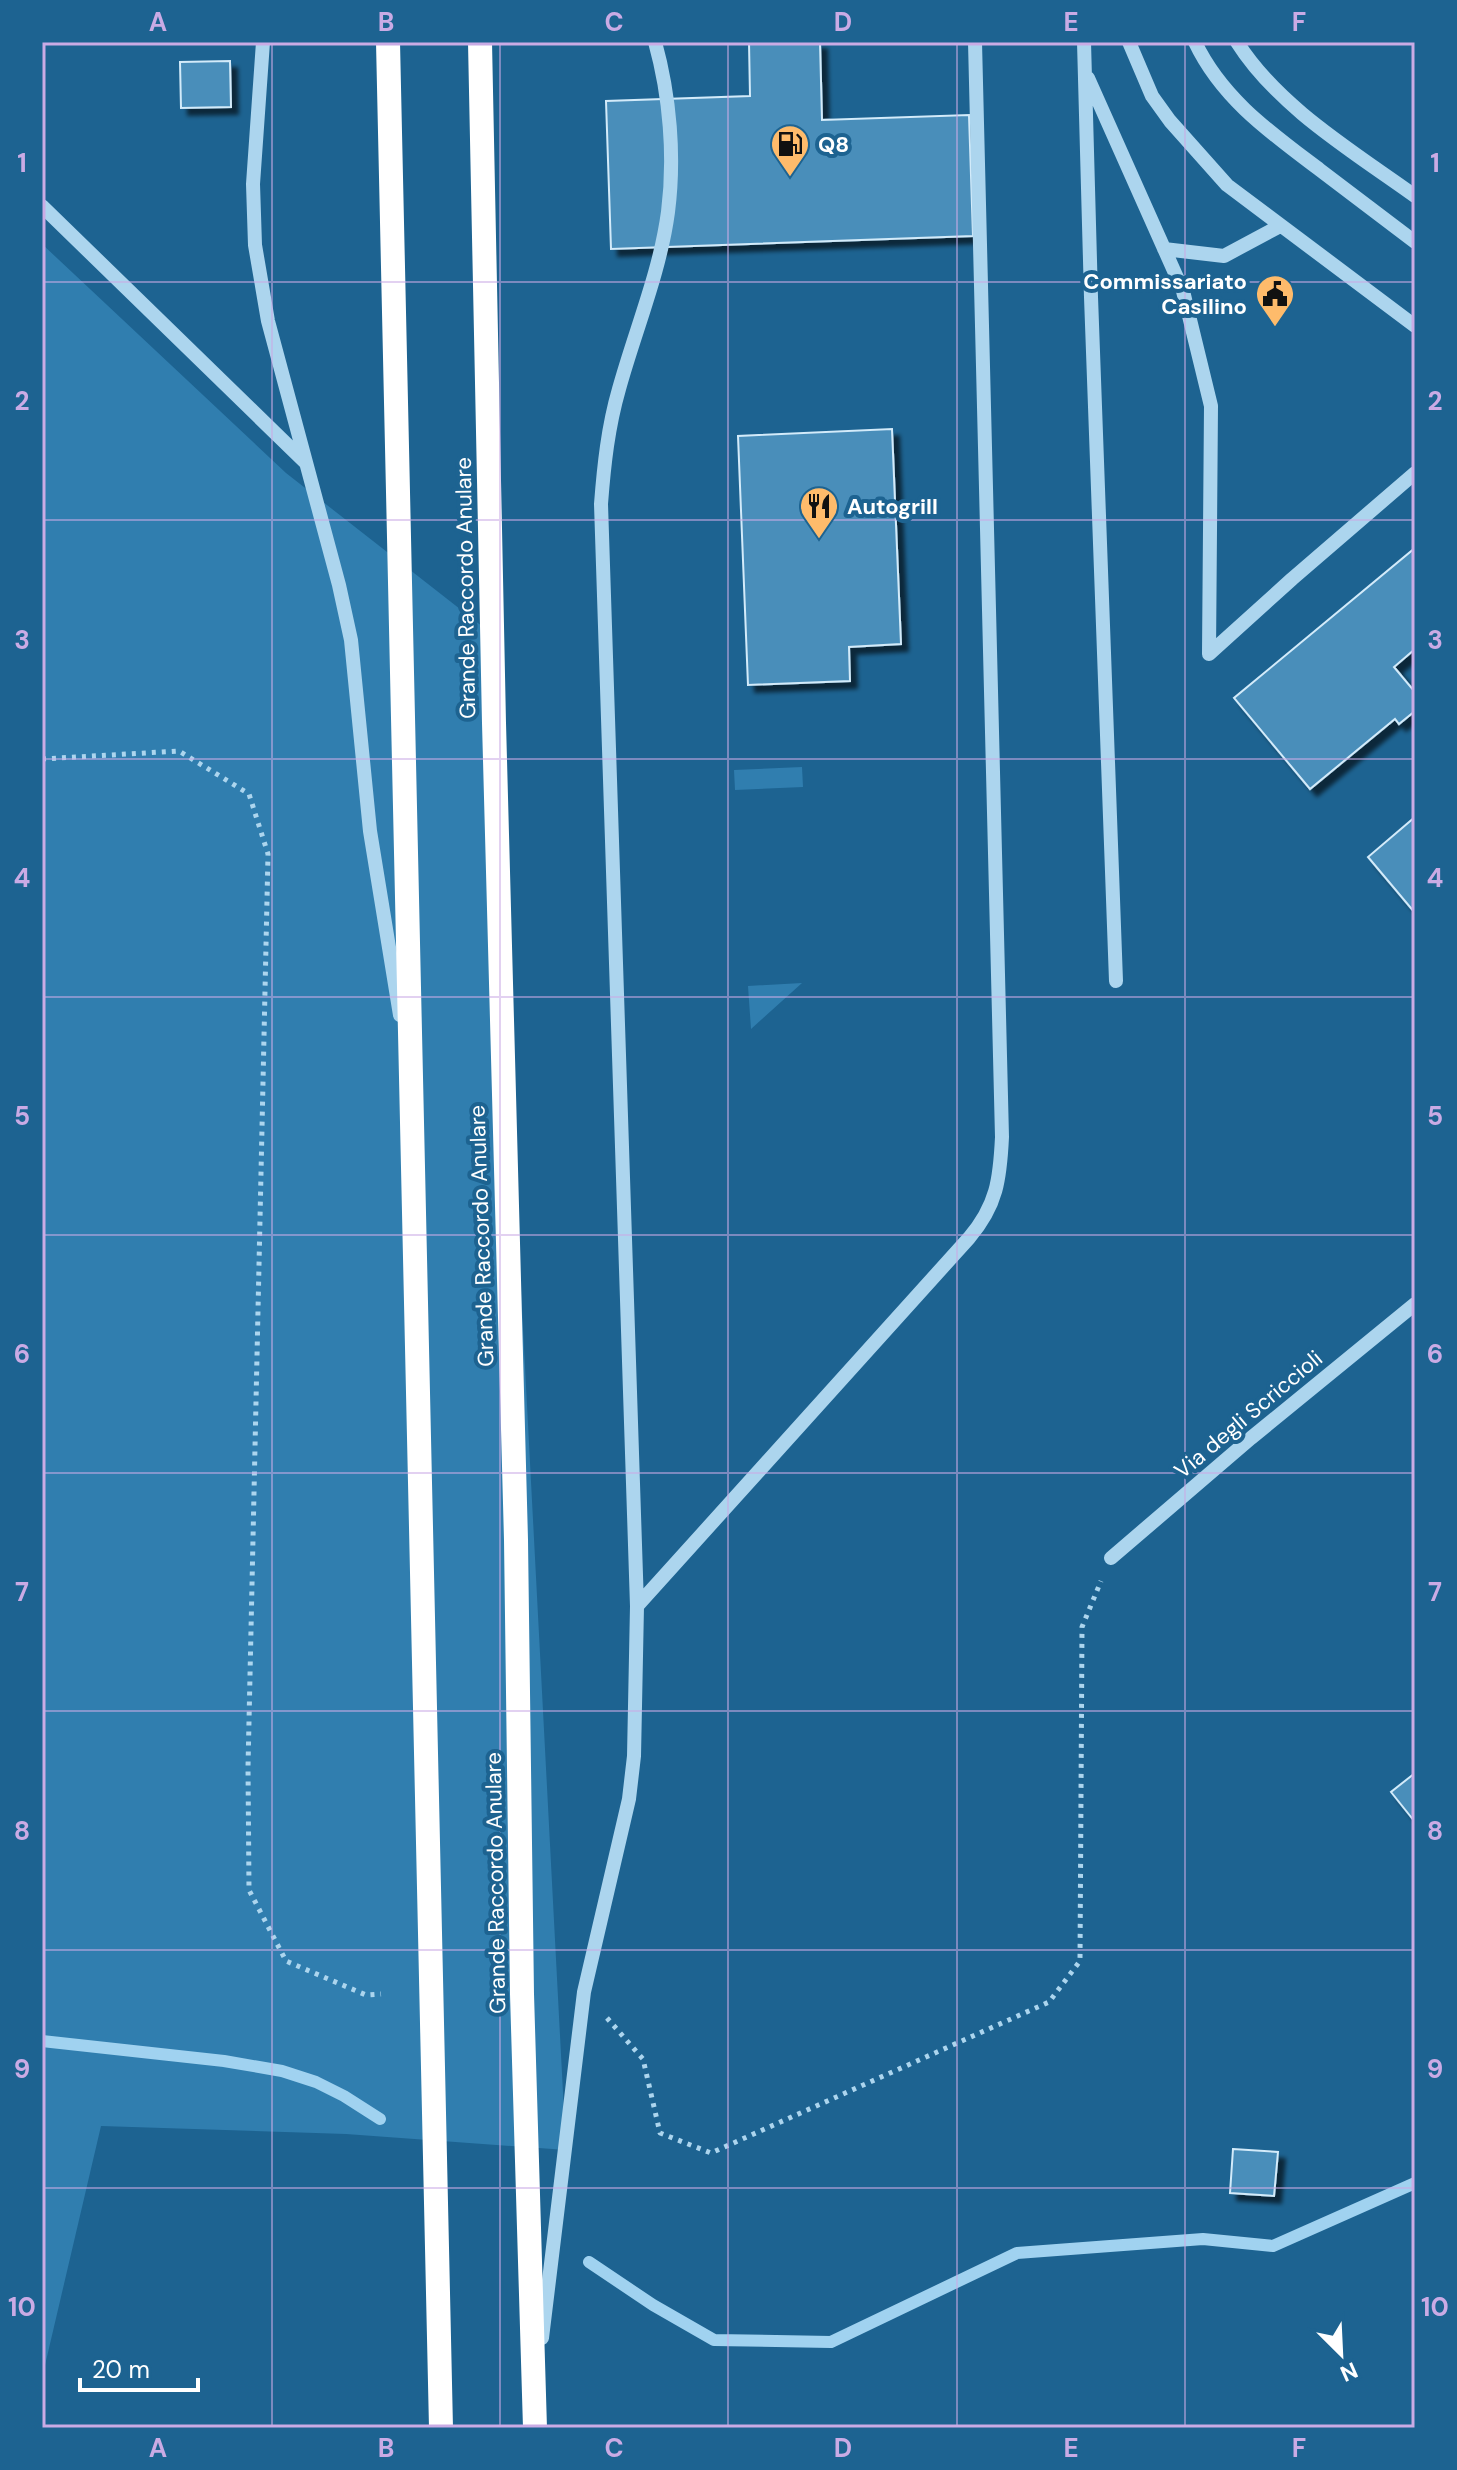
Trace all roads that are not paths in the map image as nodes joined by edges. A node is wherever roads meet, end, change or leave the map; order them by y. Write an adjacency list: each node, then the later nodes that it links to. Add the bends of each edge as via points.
1 (263, 42): 17 (street, via 253,184 255,245 268,321)
2 (388, 42): 20 (highway)
3 (480, 42): 24 (highway, Grande Raccordo Anulare)
4 (655, 42): 23 (street, via 668,121 668,212 609,427 601,504)
5 (975, 42): 23 (street, via 1002,1137 996,1196 969,1238)
6 (1084, 42): 10 (street)
7 (1129, 42): 13 (street, via 1152,96 1170,121 1227,185)
8 (1195, 42): 14 (street, via 1214,76 1241,107)
9 (1237, 42): 11 (street, via 1269,83 1329,135)
10 (1085, 70): 15 (street); 19 (street)
11 (1415, 196)
12 (42, 206): 17 (street)
13 (1280, 226): 15 (street, via 1224,256); 16 (street)
14 (1415, 242)
15 (1164, 249): 18 (street, via 1183,291 1211,406 1209,654)
16 (1415, 326)
17 (305, 462): 20 (street, via 351,640 370,831)
18 (1415, 473)
19 (1116, 981)
20 (410, 1075): 25 (highway)
21 (1415, 1304): 22 (street, Via degli Scriccioli)
22 (1111, 1558)
23 (637, 1606): 24 (street, via 630,1788 584,1992)
24 (535, 2394): 26 (highway, Grande Raccordo Anulare)
25 (441, 2428)
26 (535, 2428)

